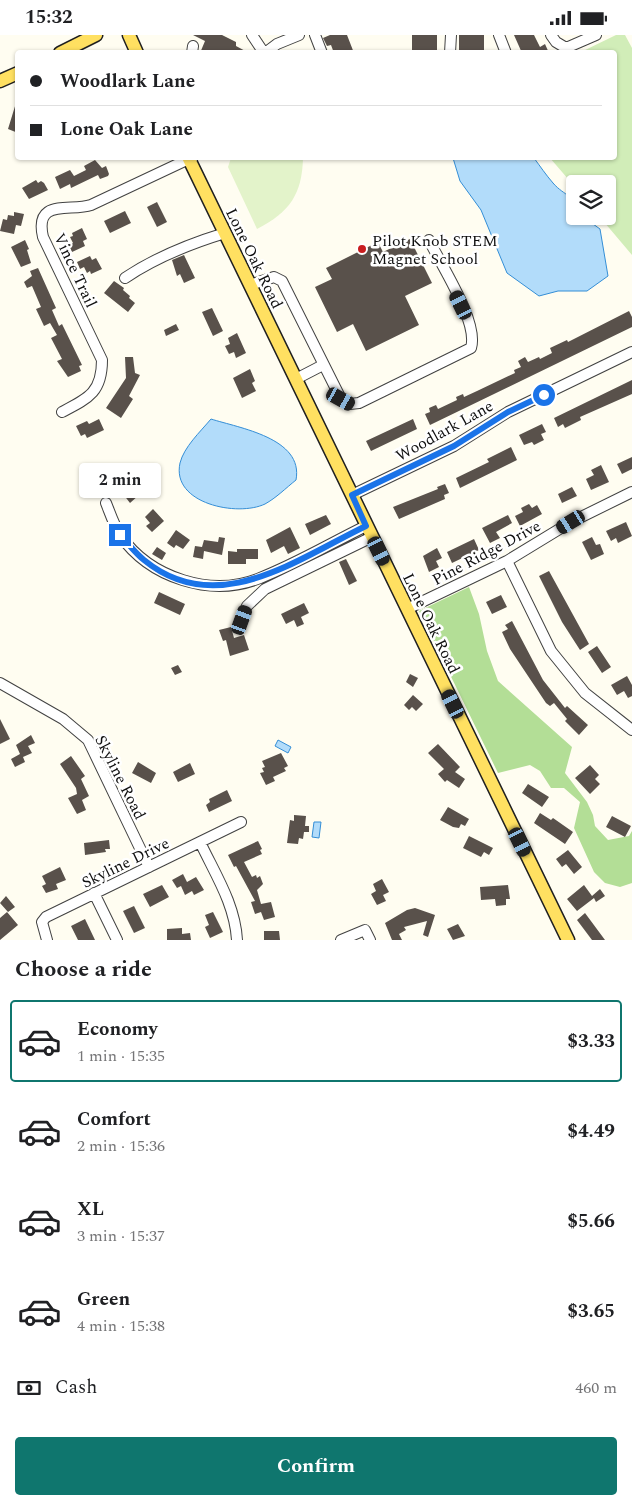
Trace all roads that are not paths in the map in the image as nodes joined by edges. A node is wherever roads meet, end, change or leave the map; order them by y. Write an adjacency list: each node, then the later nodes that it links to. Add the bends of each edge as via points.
1 (96, 35): 10 (main road)
2 (129, 35): 11 (main road)
3 (252, 35): 12 (street)
4 (298, 35): 13 (street)
5 (315, 35): 14 (street)
6 (451, 35): 15 (street)
7 (499, 35): 16 (street)
8 (551, 35): 9 (street, via 566,48)
9 (596, 35)
10 (66, 50)
11 (136, 50)
12 (262, 50)
13 (268, 50)
14 (321, 50)
15 (450, 50)
16 (505, 50)
17 (15, 74): 18 (main road)
18 (0, 81)
19 (186, 160): 28 (street, Vince Trail, via 91,205 58,208 43,217 40,225 43,237 102,360 102,373 93,393)
20 (191, 160): 21 (main road, Lone Oak Road)
21 (225, 233): 23 (street, via 187,245); 24 (main road, Lone Oak Road)
22 (428, 240): 26 (street, via 466,316 473,340 471,348 350,405 341,399)
23 (125, 277)
24 (250, 285): 26 (street, via 274,277 282,281); 27 (main road, Lone Oak Road)
25 (632, 352): 30 (street, Woodlark Lane, via 508,412 454,446)
26 (323, 365): 27 (street)
27 (296, 379): 30 (main road, Lone Oak Road)
28 (62, 412)
29 (632, 492): 33 (street, Pine Ridge Drive, via 571,522)
30 (352, 495): 32 (main road, Lone Oak Road)
31 (106, 503): 32 (street, via 120,535 144,560 173,578 207,586 259,579)
32 (369, 531): 34 (main road, Lone Oak Road); 35 (street, via 265,589 247,606)
33 (506, 561): 34 (street, Pine Ridge Drive); 37 (street, via 552,651 584,693)
34 (407, 609): 47 (main road, Lone Oak Road)
35 (242, 620)
36 (0, 683): 40 (street, Skyline Road, via 63,719 88,740)
37 (632, 730)
38 (240, 822): 39 (street, Skyline Drive)
39 (200, 842): 40 (street, Skyline Drive); 44 (street, via 231,906)
40 (149, 867): 41 (street, Skyline Drive)
41 (94, 893): 42 (street, Skyline Drive, via 46,917 42,922); 43 (street)
42 (47, 940)
43 (117, 940)
44 (237, 940)
45 (341, 940): 46 (street, via 365,929)
46 (370, 940)
47 (568, 940)

